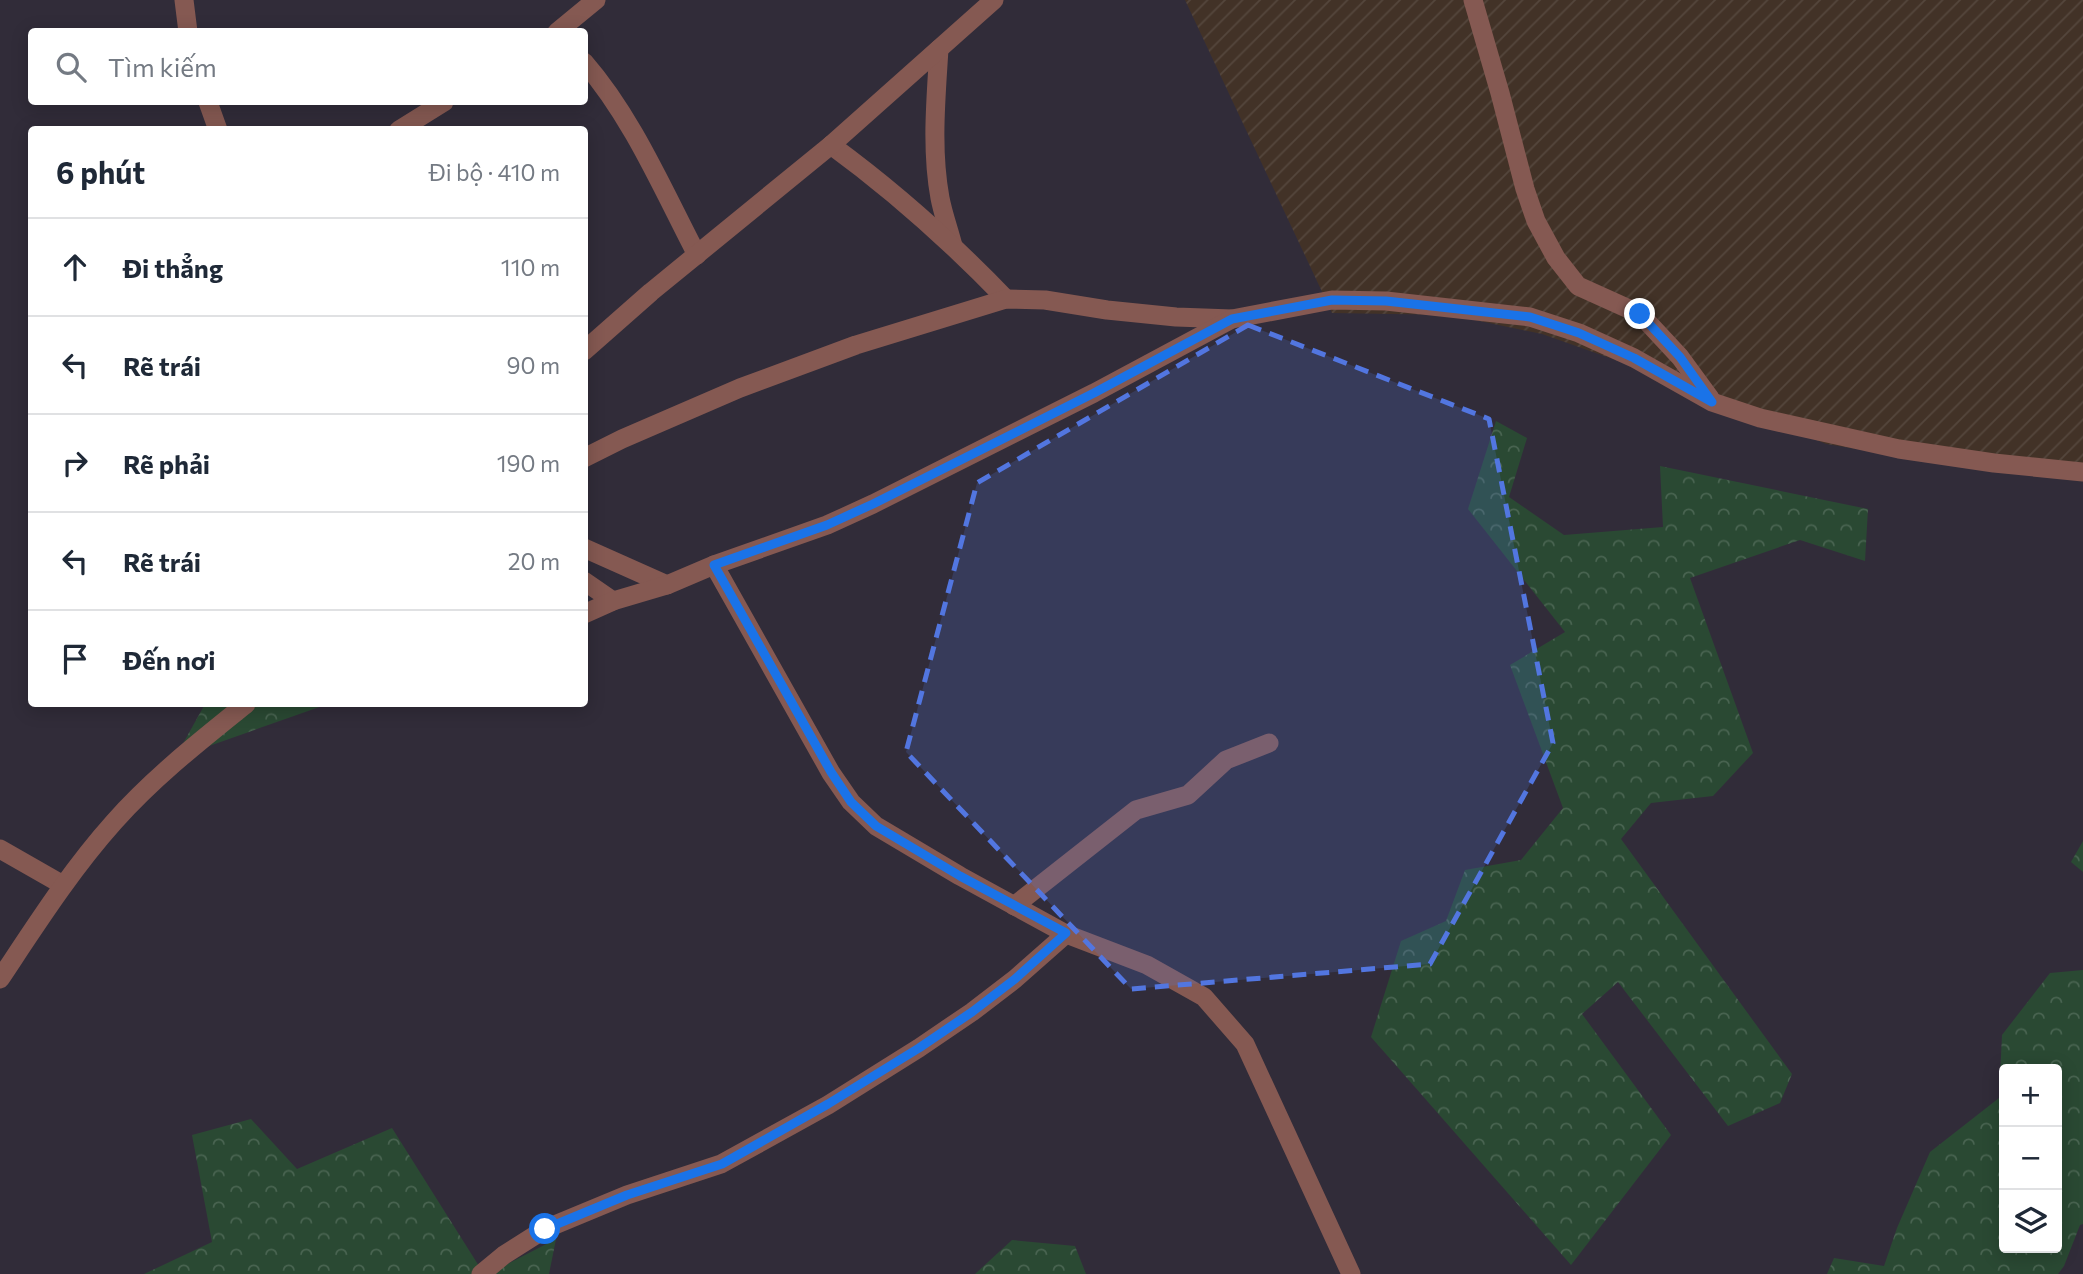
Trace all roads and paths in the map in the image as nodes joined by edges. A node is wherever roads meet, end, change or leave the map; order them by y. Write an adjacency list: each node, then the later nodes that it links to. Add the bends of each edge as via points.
1 (184, 0): 5 (street)
2 (596, 0): 6 (street)
3 (994, 0): 7 (street)
4 (1473, 0): 19 (street, via 1525,189 1556,258 1578,286 1640,314 1680,357)
5 (188, 28)
6 (562, 28)
7 (939, 49): 13 (street); 14 (street, via 936,169)
8 (588, 66): 15 (street, via 624,116)
9 (209, 105): 11 (street)
10 (439, 105): 12 (street)
11 (217, 126)
12 (405, 126)
13 (831, 145): 14 (street); 15 (street)
14 (953, 246): 16 (street)
15 (697, 255): 18 (street)
16 (1006, 299): 17 (street); 20 (street, via 856,345 753,383)
17 (1232, 319): 19 (street, via 1332,300 1386,301 1530,317 1634,358); 23 (street, via 873,504)
18 (588, 347)
19 (1712, 402): 21 (street, via 1759,418 1899,449)
20 (588, 456)
21 (2083, 472)
22 (588, 550): 24 (street)
23 (714, 565): 24 (street); 34 (street, via 851,802 876,826)
24 (667, 584): 26 (street)
25 (588, 585): 26 (street)
26 (614, 601): 27 (street)
27 (588, 612)
28 (227, 707): 30 (street)
29 (242, 707): 30 (street)
30 (220, 725): 33 (street, via 160,775)
31 (1269, 743): 34 (street, via 1226,760 1188,795 1136,810)
32 (0, 849): 33 (street)
33 (63, 885): 36 (street)
34 (1014, 905): 35 (street)
35 (1066, 933): 37 (street, via 972,1012 828,1104 722,1164 627,1195 545,1229); 38 (street, via 1147,965 1204,997 1245,1044)
36 (0, 979)
37 (481, 1274)
38 (1351, 1274)

